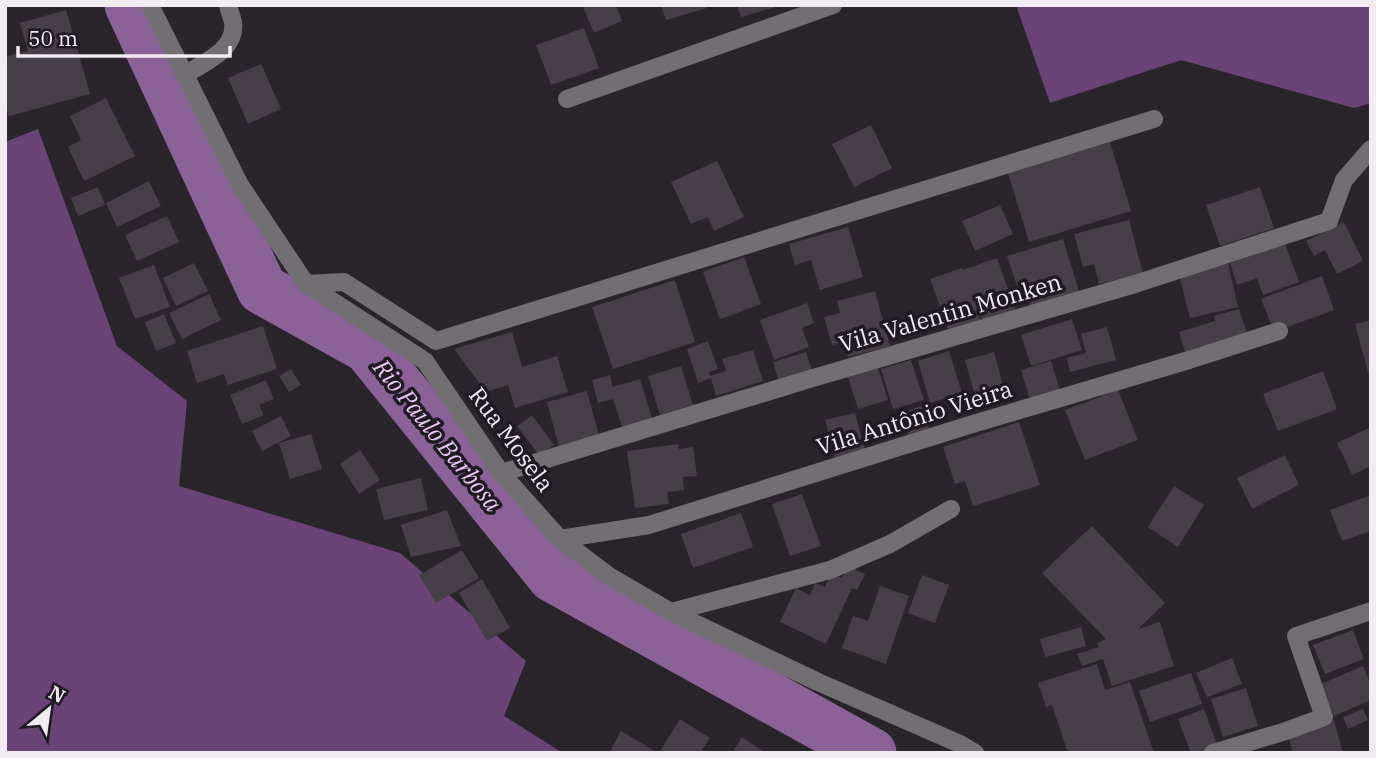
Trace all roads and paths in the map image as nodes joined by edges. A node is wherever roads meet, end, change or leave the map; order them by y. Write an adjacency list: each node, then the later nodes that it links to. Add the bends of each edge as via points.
1 (150, 5): 4 (street, Rua Mosela)
2 (228, 5): 4 (street, via 231,38 219,53)
3 (833, 5): 5 (street)
4 (185, 75): 8 (street, Rua Mosela, via 240,185)
5 (567, 99)
6 (1154, 119): 8 (street, via 436,341 344,282)
7 (1371, 149): 10 (street, Vila Valentin Monken, via 1344,180 1329,222)
8 (306, 284): 10 (street, Rua Mosela, via 425,361)
9 (1279, 331): 12 (street, Vila Antônio Vieira, via 649,525)
10 (501, 473): 12 (street, Rua Mosela)
11 (951, 509): 14 (street, via 890,544 830,570)
12 (561, 539): 14 (street, Rua Mosela, via 609,576)
13 (1371, 611): 16 (street, via 1296,636 1324,717)
14 (671, 612): 15 (street, Rua Mosela)
15 (975, 753)
16 (1213, 753)

